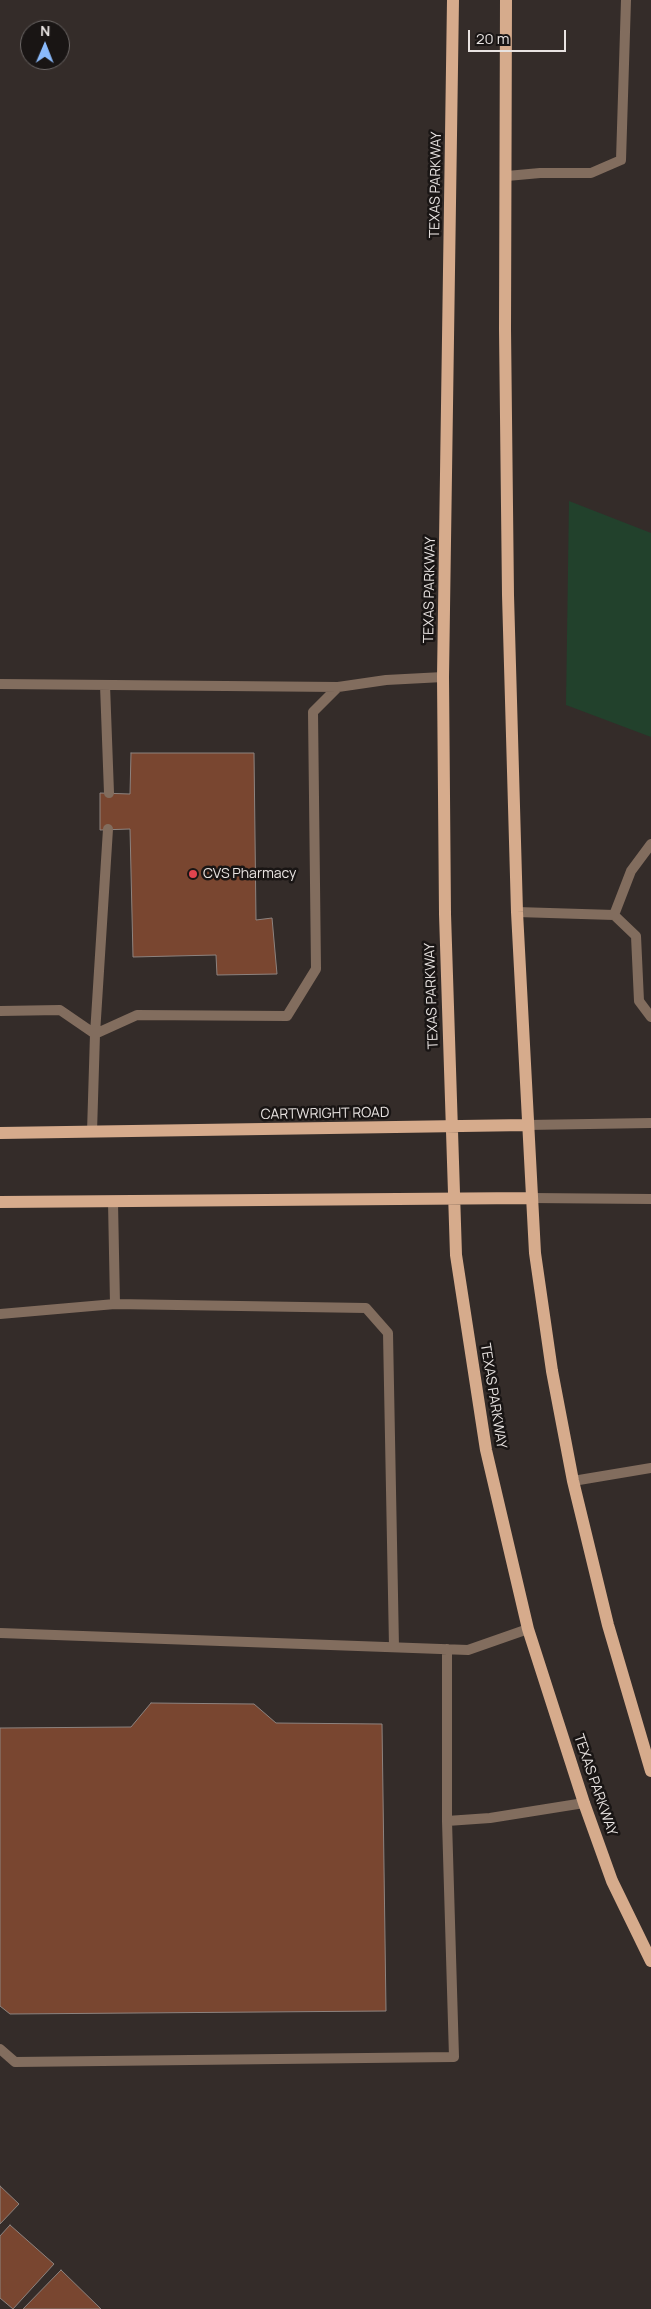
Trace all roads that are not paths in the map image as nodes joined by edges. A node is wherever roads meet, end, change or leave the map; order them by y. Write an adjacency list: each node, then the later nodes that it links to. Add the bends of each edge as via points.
1 (453, 0): 5 (main road, TEXAS PARKWAY)
2 (506, 0): 4 (main road)
3 (626, 0): 4 (street, via 621,160 591,173)
4 (506, 176): 12 (main road, via 508,595)
5 (443, 677): 8 (street); 19 (main road, TEXAS PARKWAY)
6 (0, 684): 7 (street)
7 (105, 685): 8 (street); 9 (street)
8 (338, 687): 16 (street, via 313,712 316,969 287,1016 136,1015)
9 (109, 794)
10 (108, 829): 16 (street)
11 (651, 844): 13 (street, via 631,871)
12 (517, 912): 13 (street); 18 (main road)
13 (614, 915): 15 (street, via 636,936 639,1001)
14 (0, 1011): 16 (street, via 60,1010)
15 (651, 1017)
16 (95, 1034): 20 (street)
17 (651, 1123): 18 (street, CARTWRIGHT ROAD)
18 (527, 1125): 19 (main road, CARTWRIGHT ROAD); 23 (main road)
19 (451, 1127): 20 (main road, CARTWRIGHT ROAD); 22 (main road, TEXAS PARKWAY)
20 (92, 1132): 21 (main road, CARTWRIGHT ROAD)
21 (0, 1133)
22 (454, 1198): 23 (main road); 26 (main road); 31 (main road, TEXAS PARKWAY, via 456,1256 486,1450)
23 (530, 1198): 24 (street); 30 (main road, via 536,1266)
24 (651, 1199)
25 (0, 1202): 26 (main road)
26 (113, 1202): 27 (street)
27 (115, 1304): 28 (street); 33 (street, via 366,1308 388,1333)
28 (0, 1314)
29 (651, 1468): 30 (street)
30 (573, 1481): 35 (main road, via 608,1625)
31 (528, 1629): 34 (street, via 468,1650); 36 (main road, TEXAS PARKWAY)
32 (0, 1632): 33 (street)
33 (394, 1647): 34 (street)
34 (447, 1649): 37 (street)
35 (651, 1771)
36 (584, 1803): 37 (street, via 490,1818); 38 (main road, TEXAS PARKWAY, via 612,1881)
37 (446, 1821): 39 (street, via 454,2057 15,2062)
38 (651, 1961)
39 (0, 2049)

